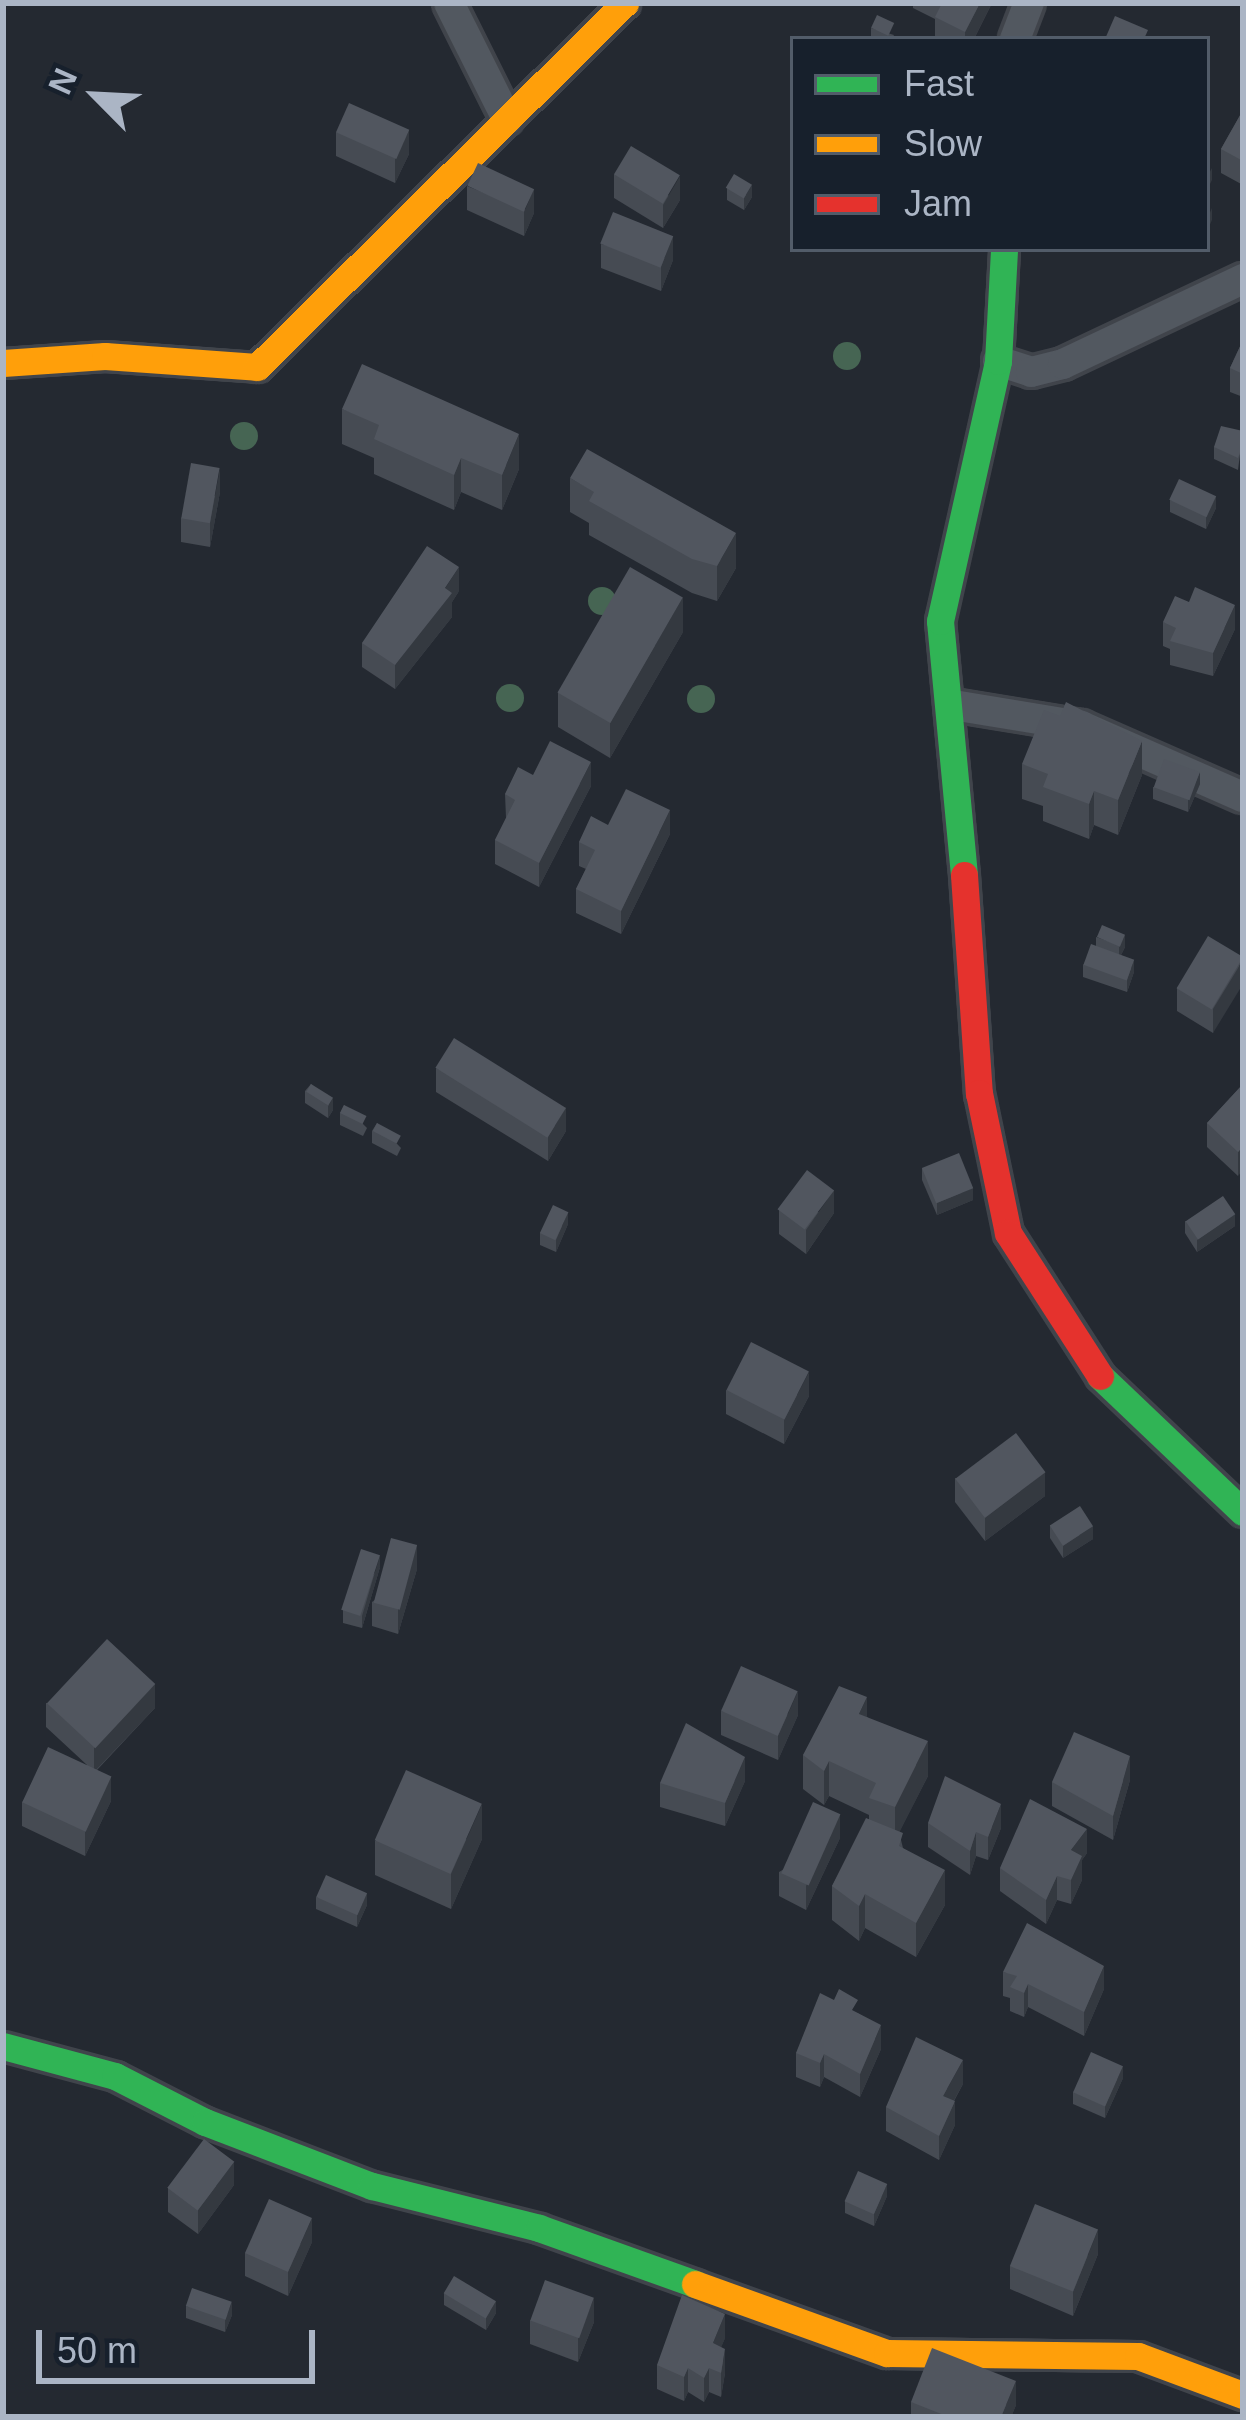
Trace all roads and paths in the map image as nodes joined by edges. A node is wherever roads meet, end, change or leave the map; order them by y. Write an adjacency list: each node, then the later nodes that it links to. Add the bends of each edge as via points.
1 (449, 3): 5 (street)
2 (625, 3): 5 (street)
3 (1029, 3): 4 (street)
4 (1017, 36)
5 (508, 119): 9 (street, via 257,367 104,356)
6 (1004, 252): 8 (street)
7 (1243, 279): 8 (street, via 1063,364 1030,372)
8 (998, 361): 10 (street, via 940,621)
9 (3, 363)
10 (953, 705): 11 (street, via 1081,726); 12 (street, via 979,1093 1008,1233 1090,1366)
11 (1243, 797)
12 (1243, 1512)
13 (3, 2046): 14 (street, via 115,2076 205,2122 373,2186 538,2228 887,2353 1138,2356)
14 (1243, 2395)

